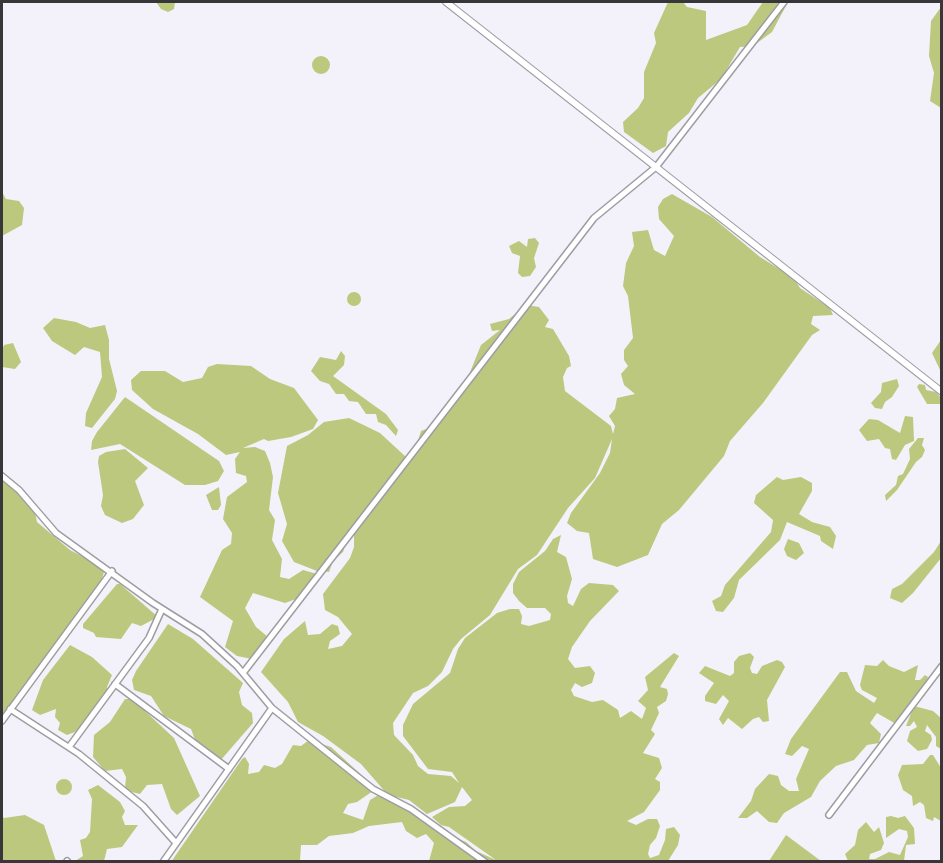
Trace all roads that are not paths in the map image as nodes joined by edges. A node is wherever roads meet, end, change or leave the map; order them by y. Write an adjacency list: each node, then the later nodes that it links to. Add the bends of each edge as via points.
1 (446, 2): 3 (street)
2 (784, 2): 3 (street)
3 (656, 167): 4 (street); 9 (street, via 594,218)
4 (942, 392)
5 (2, 476): 6 (street, via 56,533)
6 (112, 571): 7 (street); 12 (street)
7 (162, 609): 9 (street, via 202,634); 10 (street, via 149,638)
8 (942, 666): 16 (street)
9 (243, 673): 11 (street)
10 (115, 684): 14 (street); 15 (street)
11 (272, 708): 15 (street); 19 (street, via 373,789 411,809)
12 (10, 709): 13 (street); 14 (street)
13 (2, 721)
14 (69, 747): 17 (street, via 143,806)
15 (229, 769): 17 (street)
16 (829, 815)
17 (176, 843): 18 (street)
18 (163, 861)
19 (485, 861)

